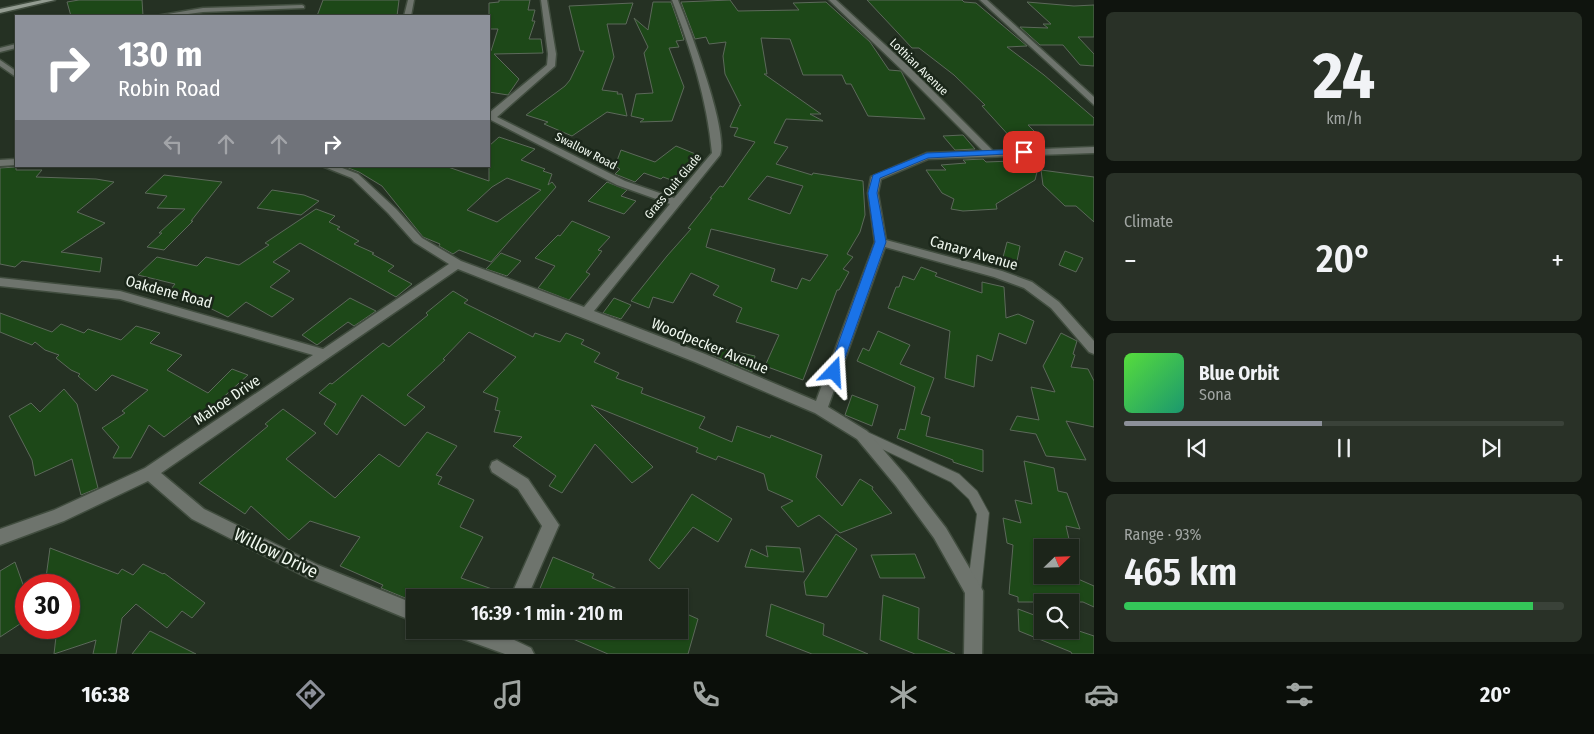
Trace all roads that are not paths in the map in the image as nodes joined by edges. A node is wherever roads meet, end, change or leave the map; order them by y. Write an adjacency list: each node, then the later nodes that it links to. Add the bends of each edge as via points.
1 (52, 0): 8 (street)
2 (411, 0): 10 (street)
3 (544, 0): 16 (street, via 551,66)
4 (675, 0): 22 (street, Grass Quit Glade, via 703,82 716,134 717,153)
5 (832, 0): 18 (street, Lothian Avenue)
6 (982, 0): 15 (street)
7 (304, 4): 9 (street)
8 (0, 11)
9 (167, 15)
10 (408, 15)
11 (15, 46): 12 (street)
12 (0, 50)
13 (0, 62): 14 (street)
14 (15, 74)
15 (1094, 102)
16 (490, 117): 22 (street, Swallow Road, via 621,183)
17 (1094, 150): 18 (street)
18 (989, 152): 23 (street, via 927,156 876,177 873,193)
19 (15, 162): 20 (street)
20 (0, 163)
21 (330, 167): 24 (street, Woodpecker Avenue, via 355,176 418,240)
22 (675, 202): 26 (street, Grass Quit Glade)
23 (880, 242): 27 (street, Canary Avenue, via 1028,285 1055,305); 29 (street)
24 (458, 264): 26 (street, Woodpecker Avenue); 28 (street, Mahoe Drive)
25 (0, 282): 28 (street, Oakdene Road, via 120,295)
26 (586, 313): 29 (street, Woodpecker Avenue)
27 (1094, 349)
28 (324, 354): 32 (street, Mahoe Drive)
29 (820, 409): 30 (street, Woodpecker Avenue)
30 (862, 435): 35 (street, Woodpecker Avenue, via 940,533); 35 (lane, via 955,478 973,494 982,513)
31 (497, 467): 34 (street, via 523,484 551,525)
32 (150, 473): 33 (street, Mahoe Drive, via 58,516); 36 (street, Willow Drive, via 198,514 312,571)
33 (0, 537)
34 (522, 589)
35 (974, 591): 39 (street)
36 (406, 609)
37 (505, 639): 38 (street)
38 (525, 654)
39 (974, 654)

